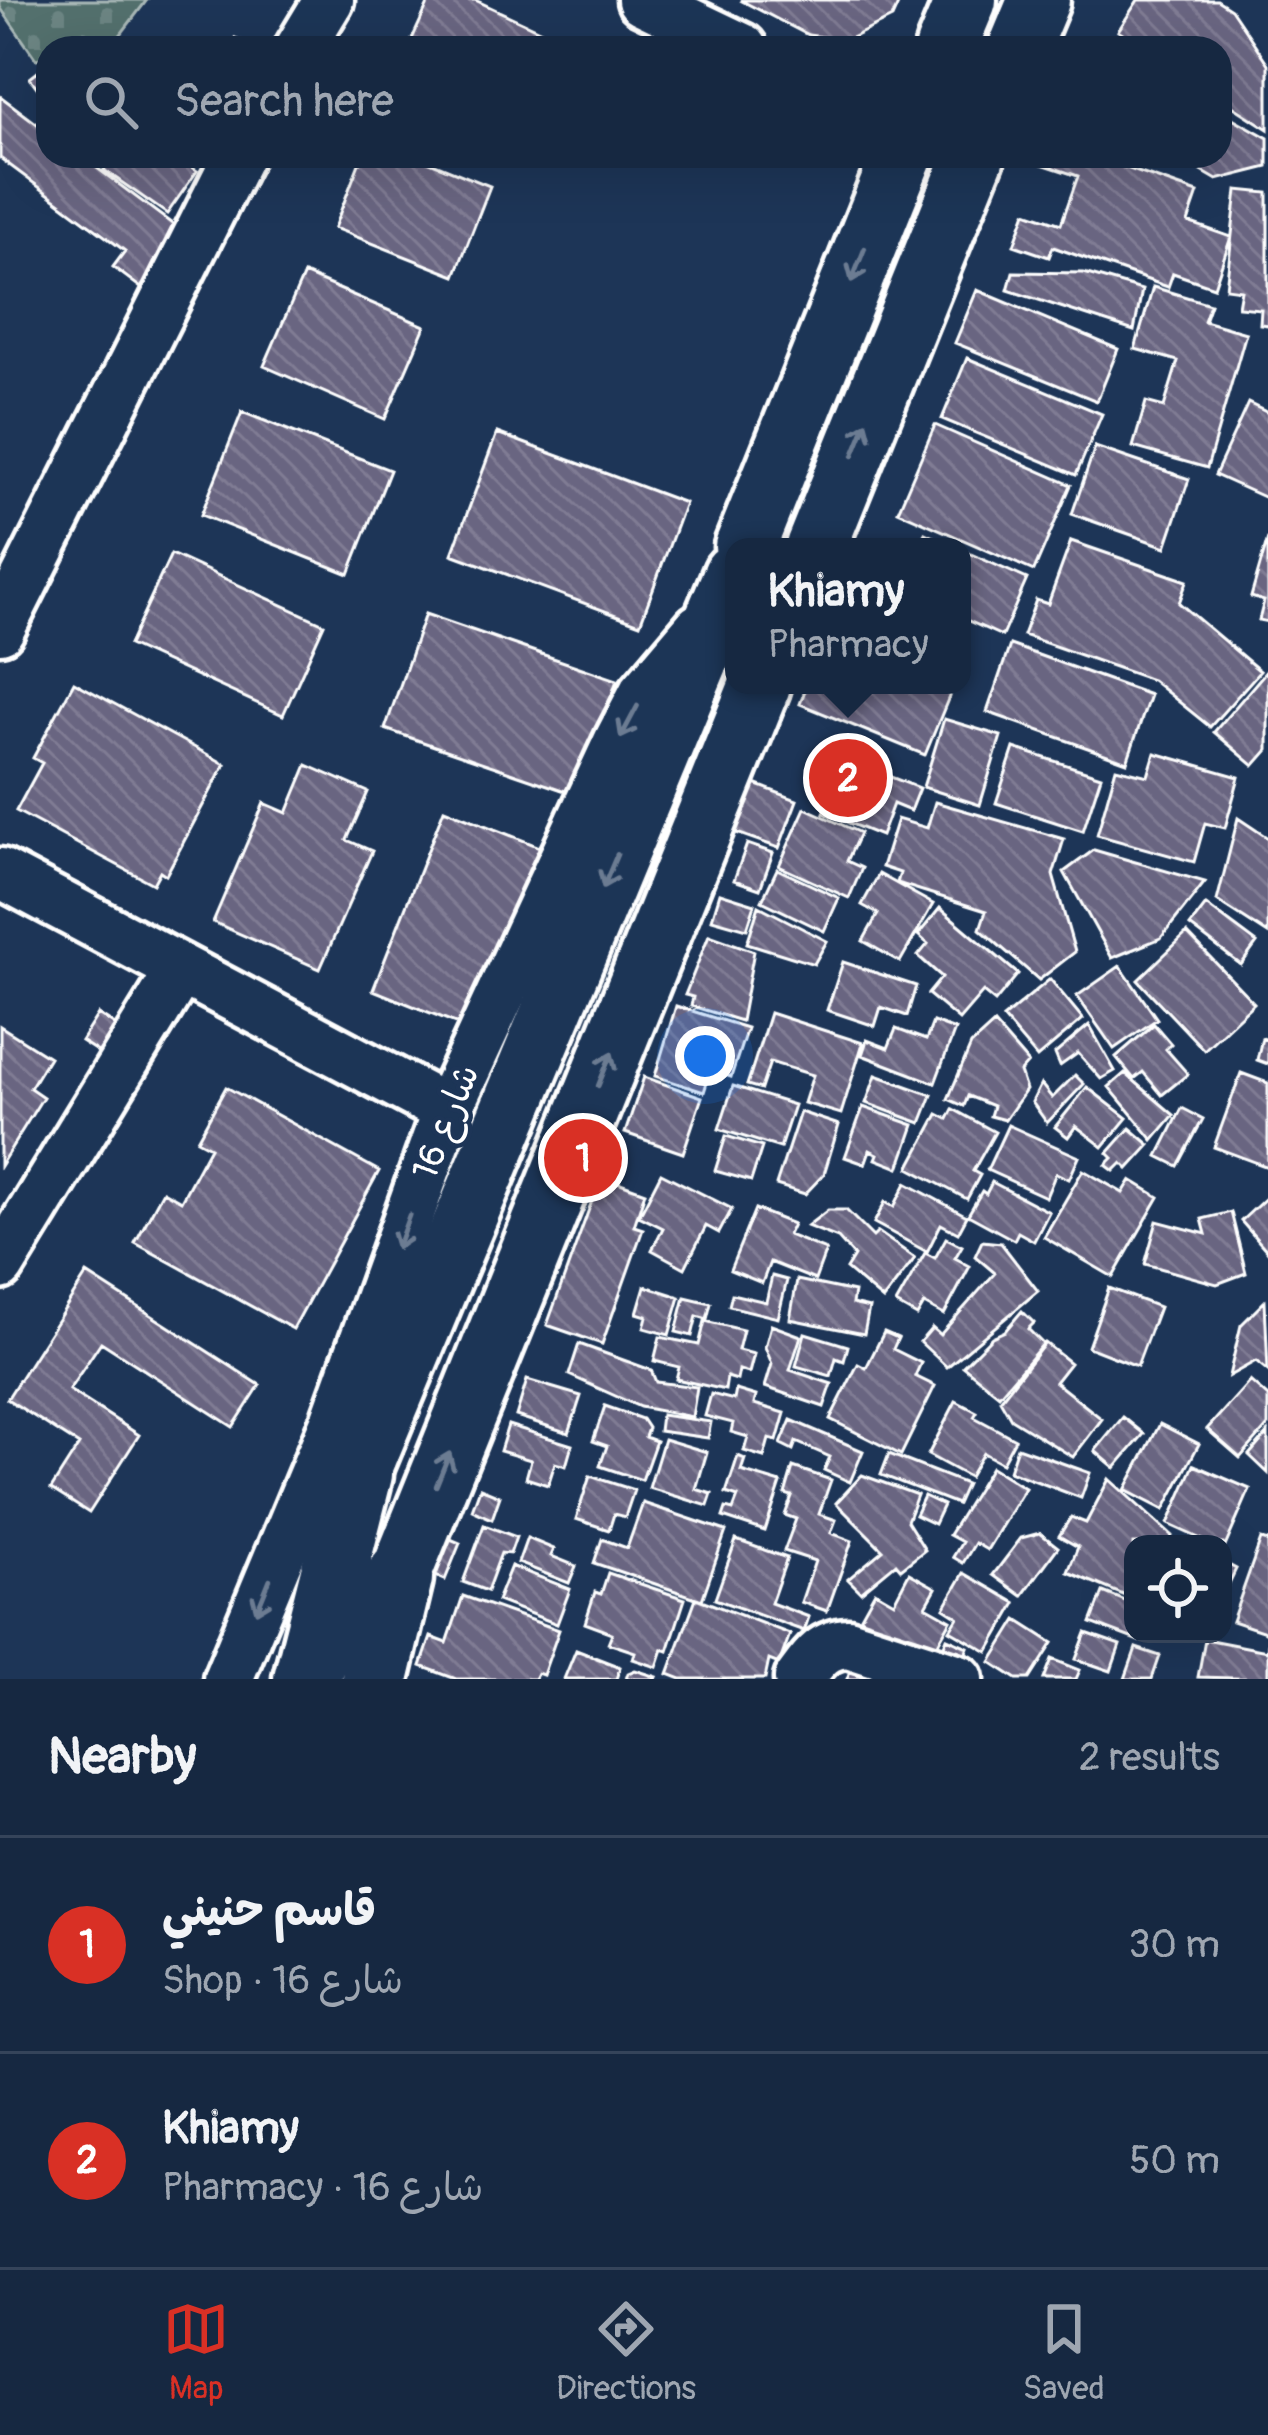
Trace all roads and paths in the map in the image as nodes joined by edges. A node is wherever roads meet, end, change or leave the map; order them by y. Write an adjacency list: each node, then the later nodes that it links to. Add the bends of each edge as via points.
1 (329, 0): 5 (street)
2 (642, 0): 6 (street)
3 (966, 0): 7 (main road)
4 (1040, 0): 8 (main road)
5 (307, 36)
6 (717, 36)
7 (951, 36)
8 (1024, 36)
9 (232, 168): 16 (street)
10 (897, 168): 12 (main road, one-way to 12)
11 (969, 168): 13 (main road, one-way to 11)
12 (748, 538)
13 (820, 538)
14 (725, 593): 20 (street, شارع 16, one-way to 20, via 643,694)
15 (725, 596): 22 (main road, one-way to 22)
16 (0, 629)
17 (756, 694): 23 (main road, one-way to 17)
18 (0, 873): 19 (street)
19 (181, 969): 20 (street); 21 (street)
20 (447, 1110): 24 (street, شارع 16, one-way to 24, via 335,1422)
21 (0, 1265)
22 (359, 1474): 25 (main road); 26 (highway)
23 (399, 1578): 27 (main road); 28 (highway)
24 (229, 1679)
25 (275, 1679)
26 (307, 1679)
27 (359, 1679)
28 (375, 1679)
29 (799, 1679): 30 (street, via 821,1650 848,1643)
30 (959, 1679)

